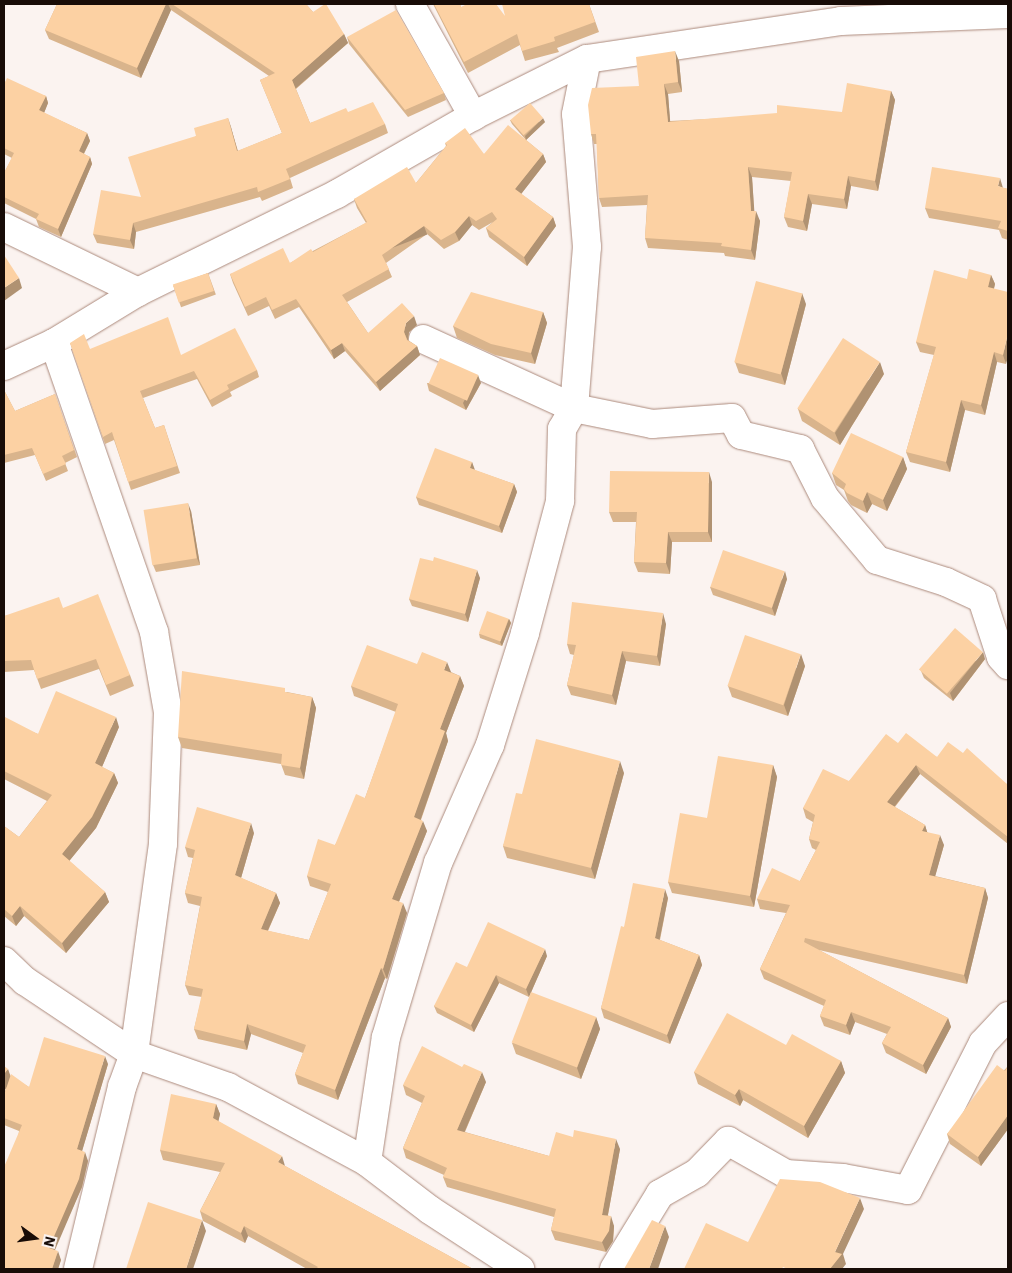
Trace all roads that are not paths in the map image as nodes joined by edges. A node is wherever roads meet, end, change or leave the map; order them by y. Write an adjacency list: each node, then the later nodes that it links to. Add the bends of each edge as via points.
1 (410, 4): 4 (street)
2 (1008, 14): 3 (street, via 841,20)
3 (587, 59): 4 (street); 10 (street, via 576,114 587,247)
4 (473, 116): 6 (street, via 337,194)
5 (4, 227): 6 (street)
6 (138, 292): 8 (street)
7 (423, 339): 10 (street)
8 (54, 343): 9 (street); 14 (street, via 154,632 168,712 163,844)
9 (4, 366)
10 (574, 408): 11 (street, via 652,424 732,418 740,435 800,448 825,498 878,560 946,582 982,599 1001,657); 15 (street, via 562,428 560,501 525,632 490,745 438,863 386,1037)
11 (1008, 665)
12 (4, 961): 14 (street, via 25,981)
13 (1008, 1016): 18 (street, via 983,1043 908,1190 843,1178 786,1174 728,1141 697,1174 660,1194)
14 (134, 1054): 15 (street, via 228,1087); 16 (street, via 122,1087)
15 (367, 1162): 17 (street, via 430,1210)
16 (78, 1269)
17 (520, 1269)
18 (614, 1269)

